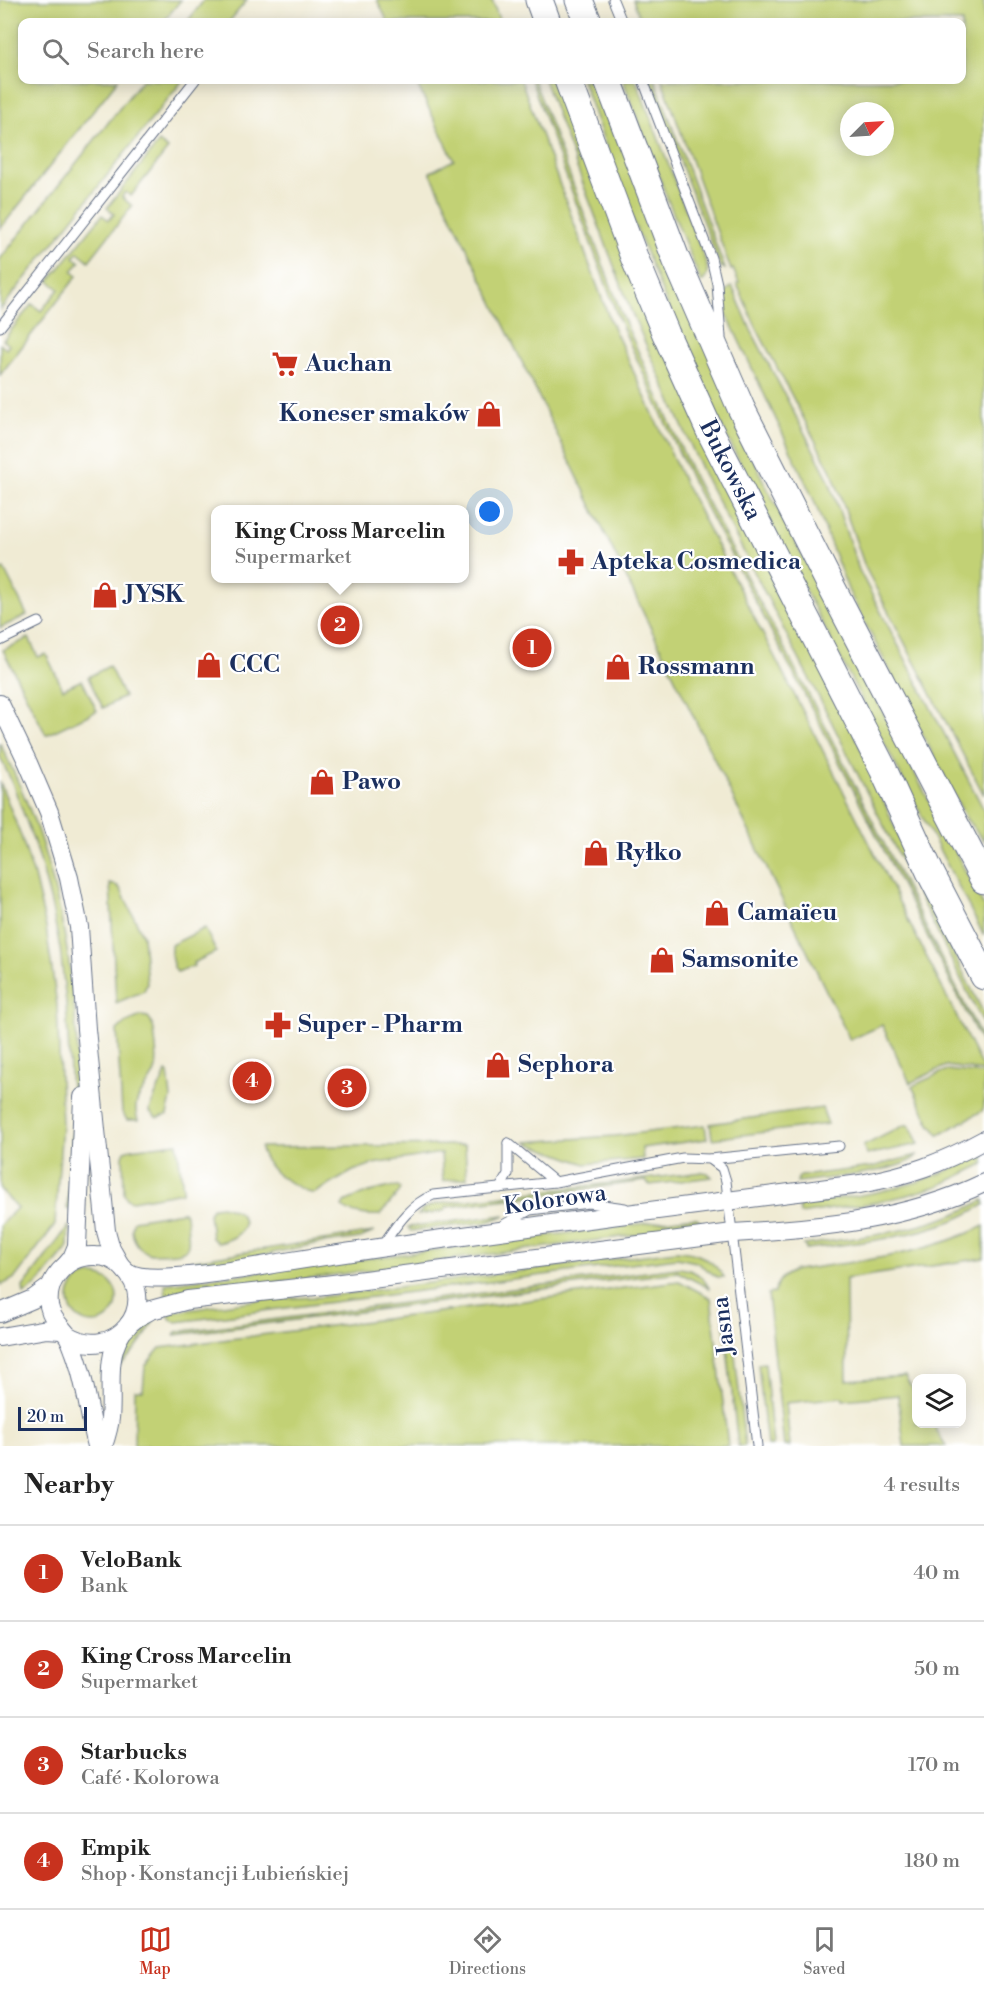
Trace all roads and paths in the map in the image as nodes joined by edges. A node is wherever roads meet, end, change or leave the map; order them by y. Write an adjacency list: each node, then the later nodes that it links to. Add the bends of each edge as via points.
1 (539, 0): 4 (main road)
2 (579, 0): 5 (main road)
3 (613, 0): 6 (lane)
4 (546, 18)
5 (586, 18)
6 (620, 18)
7 (192, 84): 11 (lane)
8 (570, 84): 17 (main road, Bukowska, via 638,266 709,429)
9 (610, 84): 12 (main road, Bukowska, via 662,224)
10 (645, 84): 12 (lane, via 711,258 717,284)
11 (0, 327)
12 (724, 372): 16 (main road, Bukowska, via 767,463)
13 (39, 622): 14 (lane)
14 (0, 640)
15 (0, 704): 18 (street, via 49,812 69,878 79,927)
16 (984, 880)
17 (984, 976)
18 (86, 1029): 28 (street, via 77,1246); 29 (street, via 106,1231 111,1249)
19 (984, 1140): 25 (street, Kolorowa, via 949,1159 890,1179)
20 (839, 1146): 21 (lane)
21 (710, 1159): 22 (lane, via 683,1158); 25 (lane, Jasna, via 722,1168)
22 (555, 1182): 24 (lane); 24 (lane, via 508,1143 508,1174)
23 (984, 1183): 26 (street, via 924,1207 871,1220)
24 (500, 1188): 27 (lane, via 433,1195 420,1200)
25 (729, 1202): 26 (lane, Jasna); 27 (street, Kolorowa)
26 (733, 1233): 32 (street, via 188,1300 151,1310); 37 (lane, Jasna)
27 (380, 1248): 29 (street, Kolorowa, via 182,1276 144,1278)
28 (66, 1264): 29 (street, via 93,1256); 30 (street)
29 (124, 1268): 32 (street, via 136,1288 137,1298)
30 (51, 1286): 31 (street, via 33,1299); 33 (street, via 49,1305)
31 (0, 1313)
32 (125, 1329): 33 (street, via 107,1341 90,1344); 36 (street, via 112,1356 110,1420)
33 (64, 1333): 34 (street, via 47,1329); 35 (street, via 81,1372)
34 (0, 1337)
35 (97, 1446)
36 (103, 1446)
37 (757, 1446)

